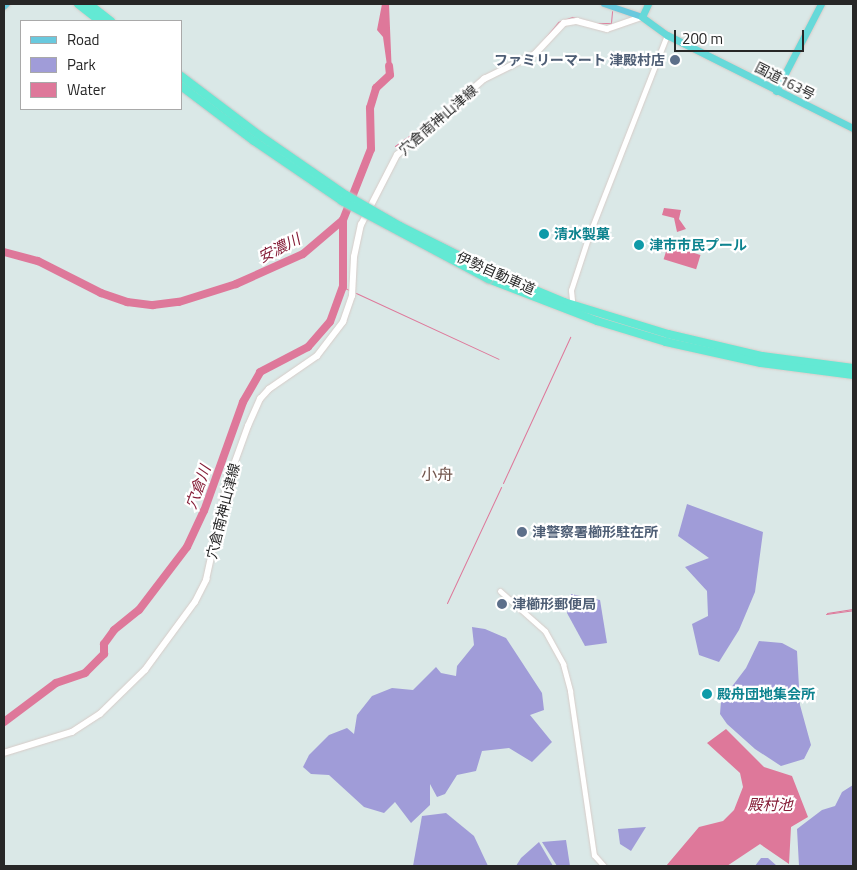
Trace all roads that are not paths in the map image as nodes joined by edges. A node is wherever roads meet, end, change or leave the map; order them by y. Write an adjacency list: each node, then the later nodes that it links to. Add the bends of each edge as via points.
1 (7, 4): 7 (main road)
2 (78, 4): 9 (highway)
3 (91, 4): 10 (highway)
4 (604, 4): 8 (main road)
5 (648, 4): 8 (highway)
6 (821, 4): 14 (highway)
7 (4, 7)
8 (642, 17): 11 (highway, 国道163号); 22 (main road, 穴倉南神山津線, via 607,29 577,21 564,22 535,54 484,80 397,154 361,225 354,257 352,296 343,322 317,356 269,389 260,399 227,484 206,580 195,602 145,670 100,714 72,732)
9 (99, 20)
10 (111, 20)
11 (667, 35): 14 (highway, 国道163号); 17 (street, via 589,235 571,290)
12 (182, 77): 16 (highway, 伊勢自動車道, bridge, via 258,135 346,194)
13 (182, 87): 16 (highway, 伊勢自動車道, bridge, via 342,201)
14 (776, 91): 15 (highway, 国道163号)
15 (853, 128)
16 (490, 276): 18 (highway, 伊勢自動車道, via 596,321)
17 (572, 300)
18 (703, 347): 19 (highway, 伊勢自動車道); 20 (highway, 伊勢自動車道)
19 (853, 368)
20 (853, 375)
21 (500, 591): 23 (street, via 545,631 563,664 570,691 594,855)
22 (4, 753)
23 (604, 866)

